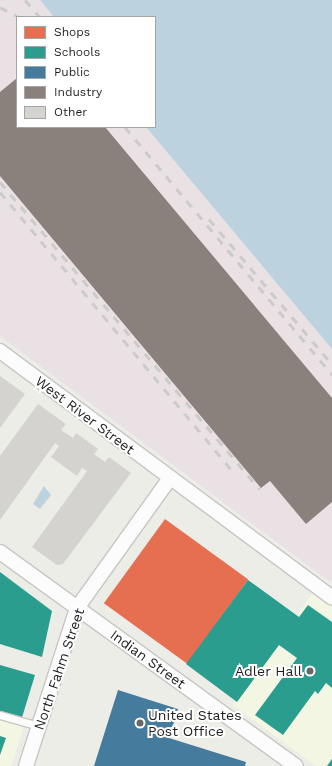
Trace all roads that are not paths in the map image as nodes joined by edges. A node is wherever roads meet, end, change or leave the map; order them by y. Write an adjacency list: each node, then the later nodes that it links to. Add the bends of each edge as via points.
1 (0, 351): 2 (street, West River Street)
2 (170, 478): 4 (street, West River Street); 5 (street, North Fahm Street)
3 (0, 552): 5 (street, Indian Street)
4 (332, 598)
5 (78, 608): 7 (street, North Fahm Street); 8 (street, Indian Street)
6 (0, 715): 7 (lane)
7 (39, 726): 9 (street, North Fahm Street)
8 (281, 762): 10 (street, Indian Street)
9 (26, 766)
10 (296, 766)

